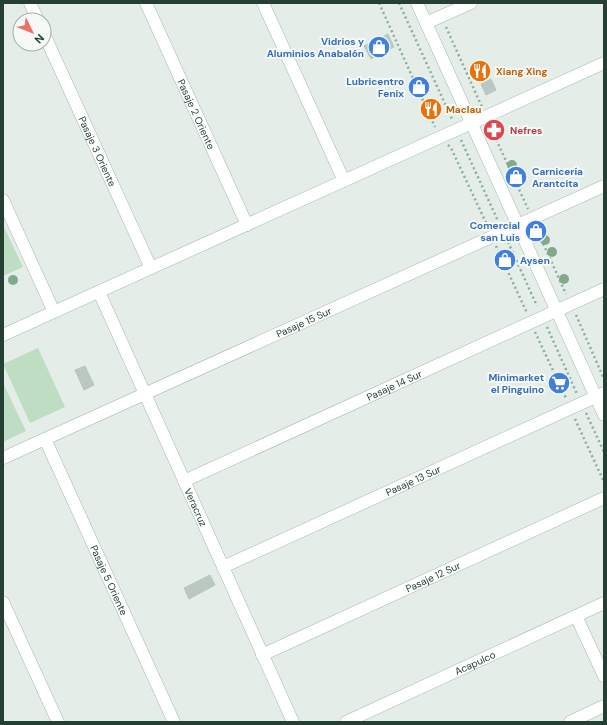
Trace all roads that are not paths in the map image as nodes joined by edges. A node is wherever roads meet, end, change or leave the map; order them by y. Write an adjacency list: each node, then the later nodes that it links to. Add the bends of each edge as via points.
1 (146, 3): 12 (street, Pasaje 2 Oriente)
2 (263, 3): 9 (street)
3 (417, 3): 5 (street)
4 (471, 3): 5 (street)
5 (426, 23): 8 (street)
6 (52, 51): 14 (street, Pasaje 3 Oriente)
7 (604, 63): 8 (street)
8 (471, 123): 9 (street); 13 (street)
9 (344, 181): 12 (street)
10 (604, 186): 13 (street, Pasaje 15 Sur)
11 (3, 200): 18 (street)
12 (247, 224): 14 (street)
13 (517, 225): 17 (street); 20 (street, Pasaje 15 Sur)
14 (151, 268): 16 (street)
15 (604, 289): 17 (street, Pasaje 14 Sur)
16 (98, 292): 18 (street); 20 (street, Veracruz)
17 (556, 311): 21 (street); 25 (street, Pasaje 14 Sur)
18 (54, 312): 19 (street)
19 (3, 335)
20 (145, 394): 23 (street, Pasaje 15 Sur); 25 (street, Veracruz)
21 (600, 395): 22 (street); 27 (street, Pasaje 13 Sur)
22 (604, 415)
23 (45, 439): 24 (street, Pasaje 15 Sur); 35 (street, Pasaje 5 Oriente)
24 (3, 458)
25 (184, 481): 27 (street, Veracruz)
26 (604, 498): 31 (street, Pasaje 12 Sur)
27 (223, 568): 31 (street, Veracruz)
28 (3, 602): 34 (street)
29 (604, 603): 30 (street, Acapulco)
30 (576, 616): 32 (street); 37 (street, Acapulco)
31 (262, 655): 36 (street, Veracruz)
32 (604, 676)
33 (604, 706): 38 (street)
34 (58, 722)
35 (174, 722)
36 (293, 722)
37 (346, 722)
38 (570, 722)

